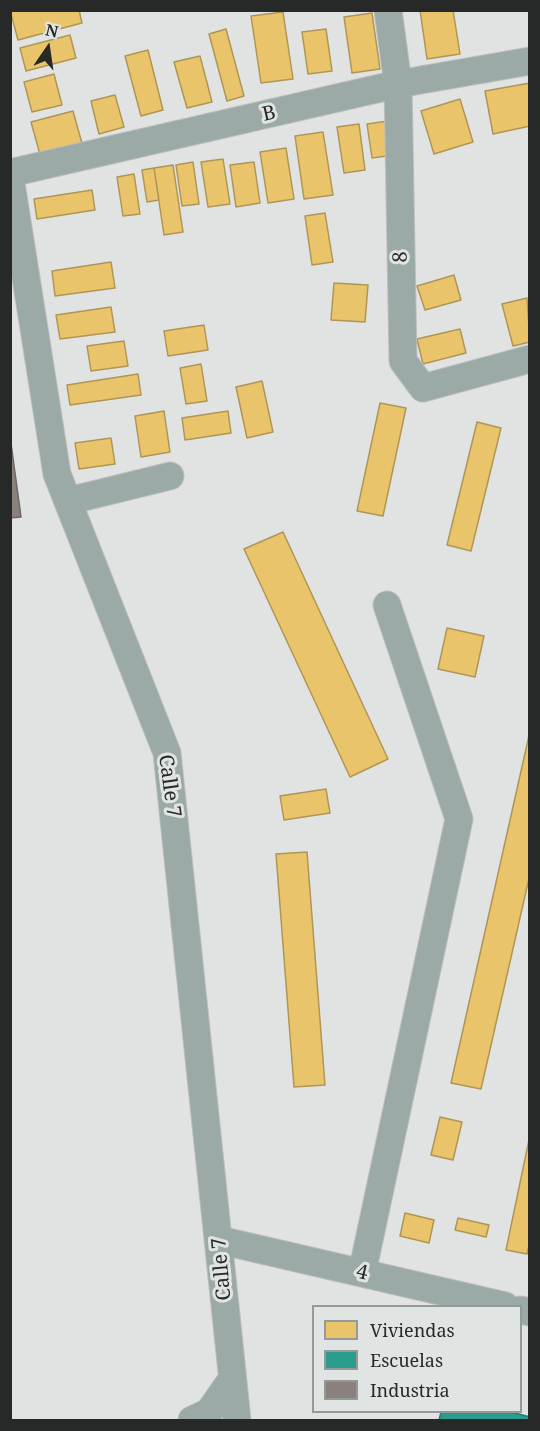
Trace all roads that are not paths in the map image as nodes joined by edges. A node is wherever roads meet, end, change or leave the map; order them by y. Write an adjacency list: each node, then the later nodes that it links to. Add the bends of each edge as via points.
1 (388, 10): 3 (street, 8)
2 (530, 61): 3 (street, B)
3 (398, 84): 4 (street, B); 5 (street, 8, via 403,361 423,388)
4 (10, 175): 7 (street, Calle 7, via 57,474)
5 (530, 359)
6 (170, 476): 7 (street)
7 (68, 501): 9 (street, Calle 7, via 167,753)
8 (387, 605): 10 (street, via 459,819)
9 (219, 1240): 10 (street, 4); 12 (street, Calle 7)
10 (362, 1273): 11 (street, 4)
11 (501, 1305)
12 (232, 1379): 13 (street, via 208,1412); 14 (street, Calle 7)
13 (192, 1420)
14 (237, 1420)

